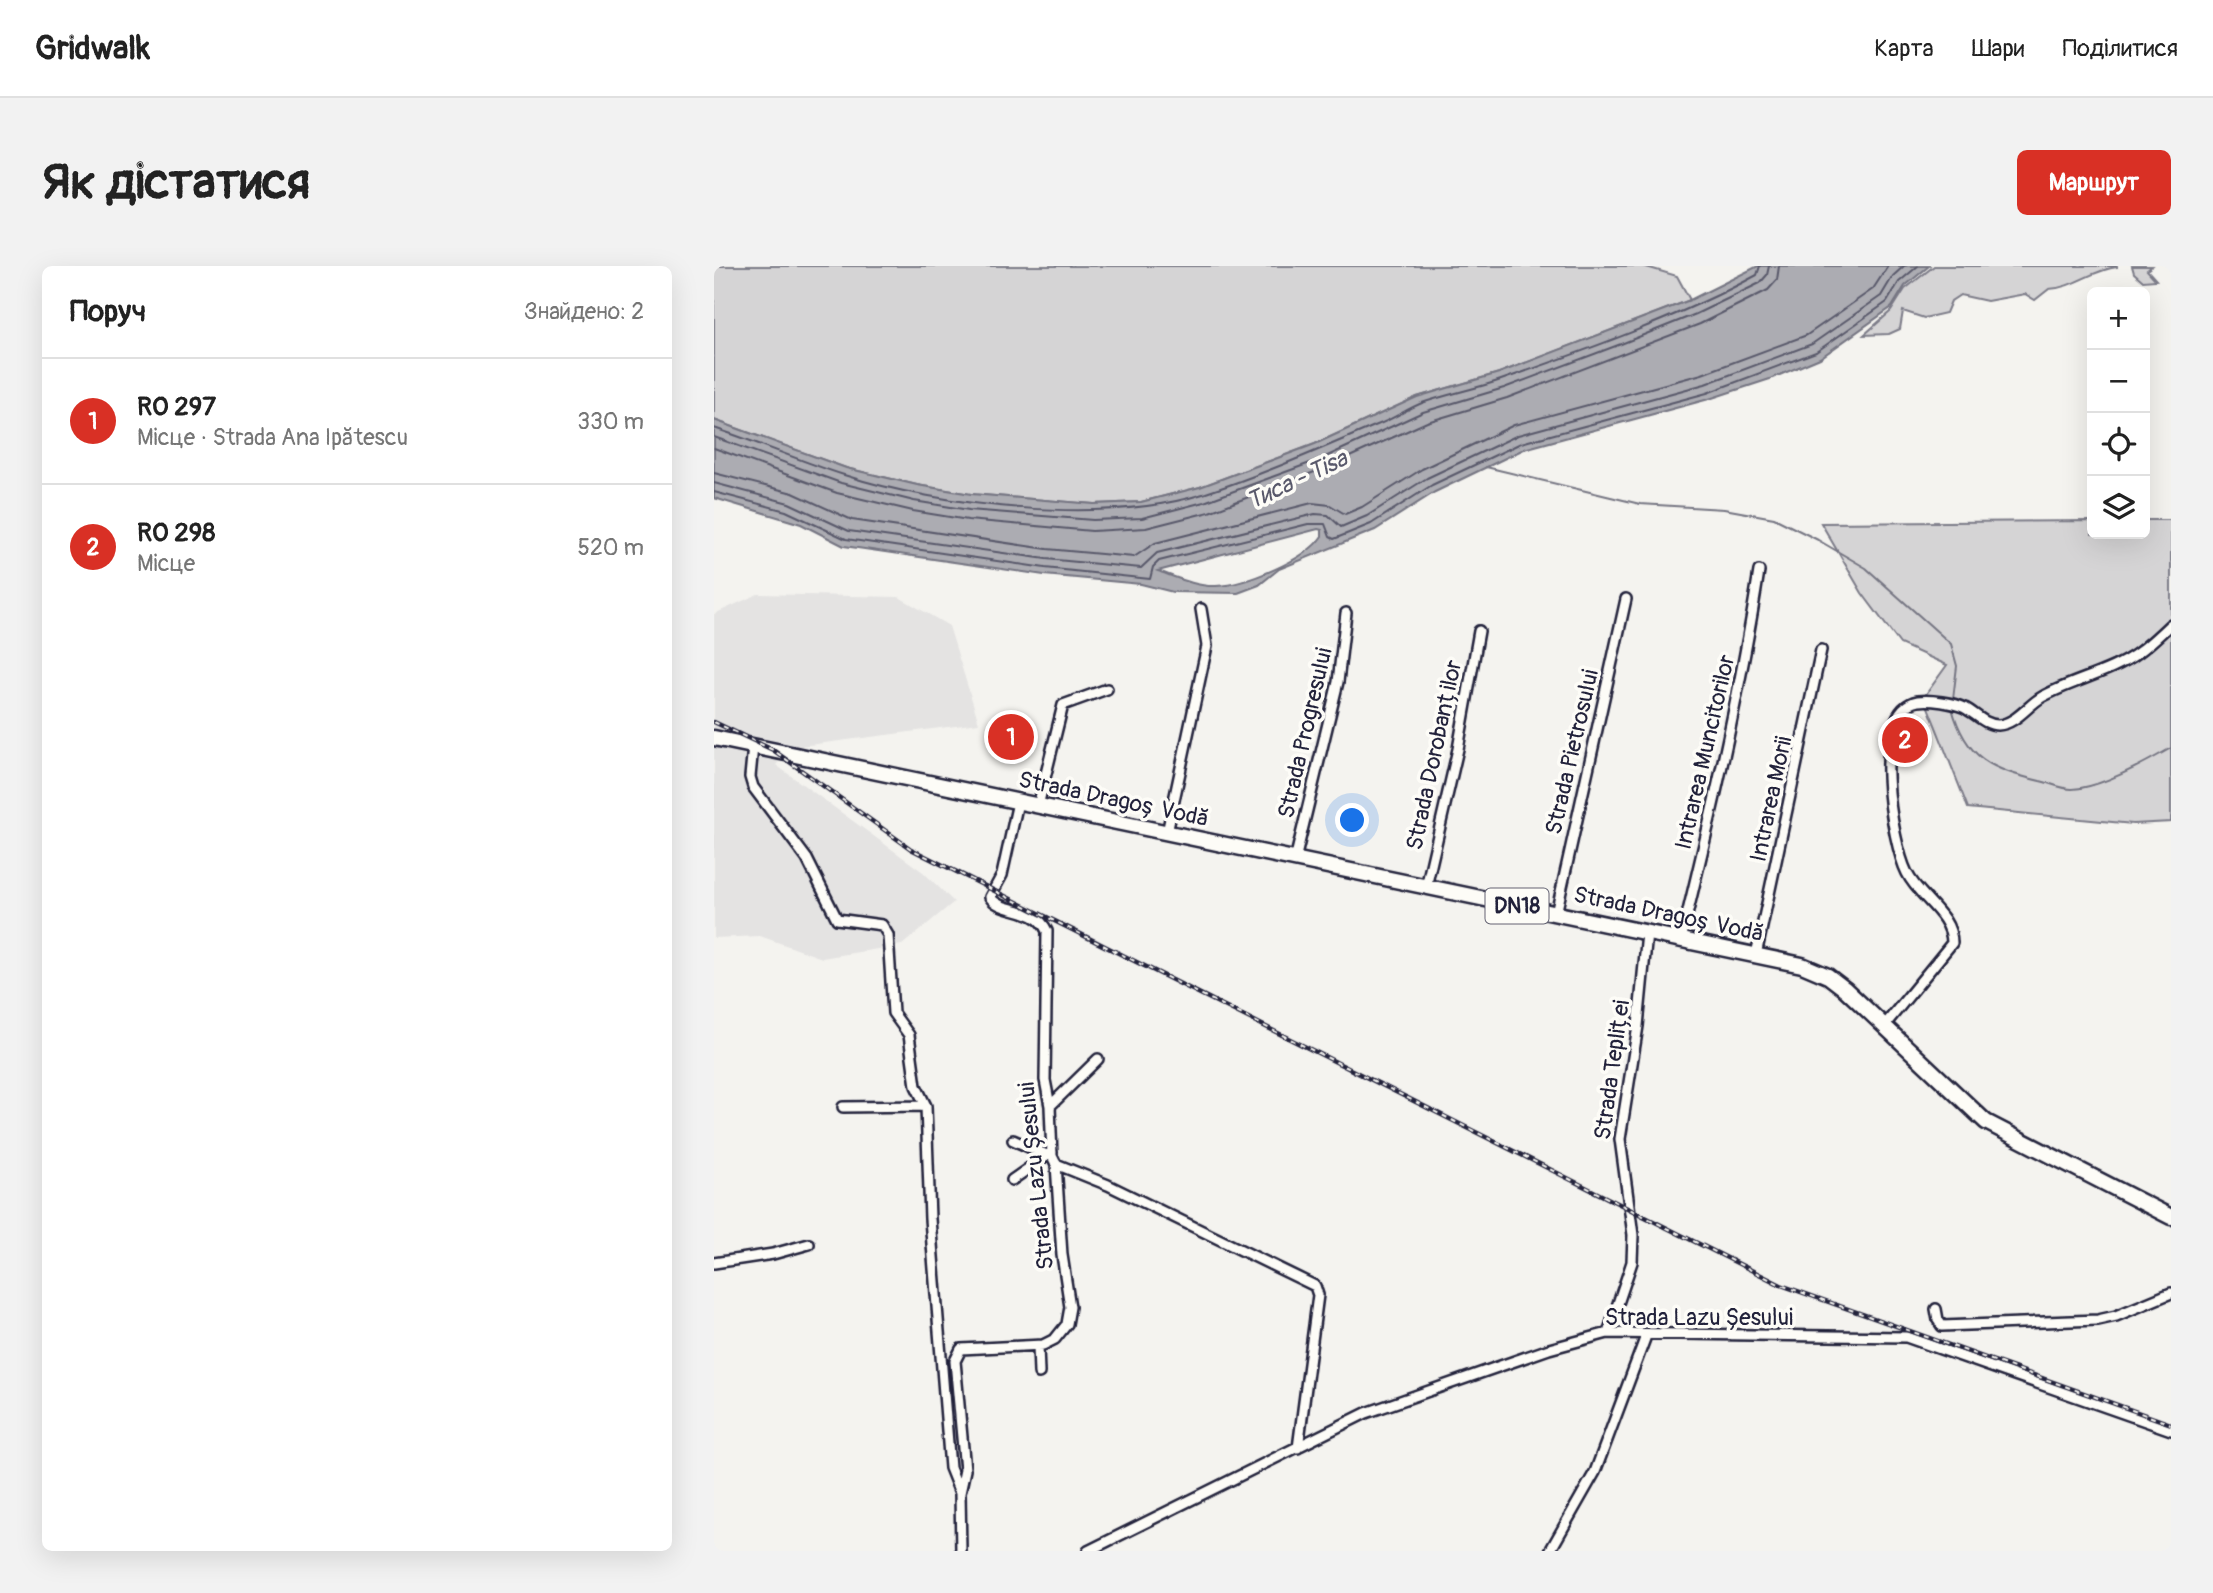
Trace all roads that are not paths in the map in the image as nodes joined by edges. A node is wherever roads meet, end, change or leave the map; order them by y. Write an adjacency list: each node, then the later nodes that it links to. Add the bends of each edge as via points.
1 (1759, 571): 18 (street, Intrarea Muncitorilor, via 1731,725)
2 (1626, 599): 16 (street, Strada Pietrosului)
3 (1201, 609): 13 (street, via 1207,646)
4 (1346, 613): 14 (street, Strada Progresului, via 1339,682)
5 (2171, 624): 20 (street, via 2137,654 2064,685 2009,722 1987,722 1952,704 1918,701 1902,711 1888,742 1887,769 1898,854 1908,877 1949,926 1952,943)
6 (1479, 631): 15 (street, Strada Dorobanților, via 1458,750)
7 (1821, 650): 19 (street, Intrarea Morii)
8 (1107, 689): 12 (street, via 1063,705)
9 (714, 738): 10 (main road, Strada Dragoș Vodă / DN18)
10 (753, 746): 11 (main road, Strada Dragoș Vodă / DN18); 22 (street, via 753,787 807,859 837,919 874,922 886,929 893,1013 909,1035 916,1086)
11 (1018, 802): 12 (main road, Strada Dragoș Vodă / DN18); 23 (street, Strada Lazu Șesului, via 1002,875 990,897 1038,918 1047,932 1045,1062)
12 (1038, 806): 13 (main road, Strada Dragoș Vodă / DN18)
13 (1167, 833): 14 (main road, Strada Dragoș Vodă / DN18)
14 (1295, 860): 15 (main road, Strada Dragoș Vodă / DN18)
15 (1426, 887): 16 (main road, Strada Dragoș Vodă / DN18)
16 (1556, 914): 17 (main road, Strada Dragoș Vodă / DN18)
17 (1647, 933): 18 (main road, Strada Dragoș Vodă / DN18); 34 (street, Strada Tepliței, via 1620,1139 1633,1235 1632,1262)
18 (1681, 940): 19 (main road, Strada Dragoș Vodă / DN18)
19 (1756, 955): 20 (main road, Strada Dragoș Vodă / DN18, via 1828,976)
20 (1884, 1026): 29 (main road, Strada Dragoș Vodă / DN18, via 1986,1122)
21 (1098, 1059): 23 (street)
22 (926, 1106): 24 (street); 40 (street, via 949,1456)
23 (1050, 1106): 26 (street, Strada Lazu Șesului)
24 (843, 1107)
25 (1013, 1140): 26 (street)
26 (1049, 1154): 27 (street, Strada Lazu Șesului); 28 (street)
27 (1056, 1164): 36 (street, Strada Lazu Șesului, via 1069,1314 1063,1332); 39 (street, via 1315,1286 1318,1295)
28 (1012, 1180)
29 (2171, 1217)
30 (809, 1244): 31 (street)
31 (714, 1263)
32 (2171, 1293): 33 (street, via 2098,1320 1942,1326)
33 (1936, 1309)
34 (1608, 1333): 35 (street, Strada Lazu Șesului); 39 (street, Strada Lazu Șesului, via 1366,1412)
35 (1646, 1336): 38 (street, Strada Lazu Șesului, via 1906,1337); 43 (street, via 1595,1472)
36 (1038, 1346): 37 (street); 40 (street, via 975,1346 961,1349 957,1355 965,1470)
37 (1039, 1373)
38 (2171, 1430)
39 (1298, 1448): 42 (street, Strada Lazu Șesului)
40 (960, 1493): 41 (street)
41 (961, 1551)
42 (1088, 1551)
43 (1550, 1551)

